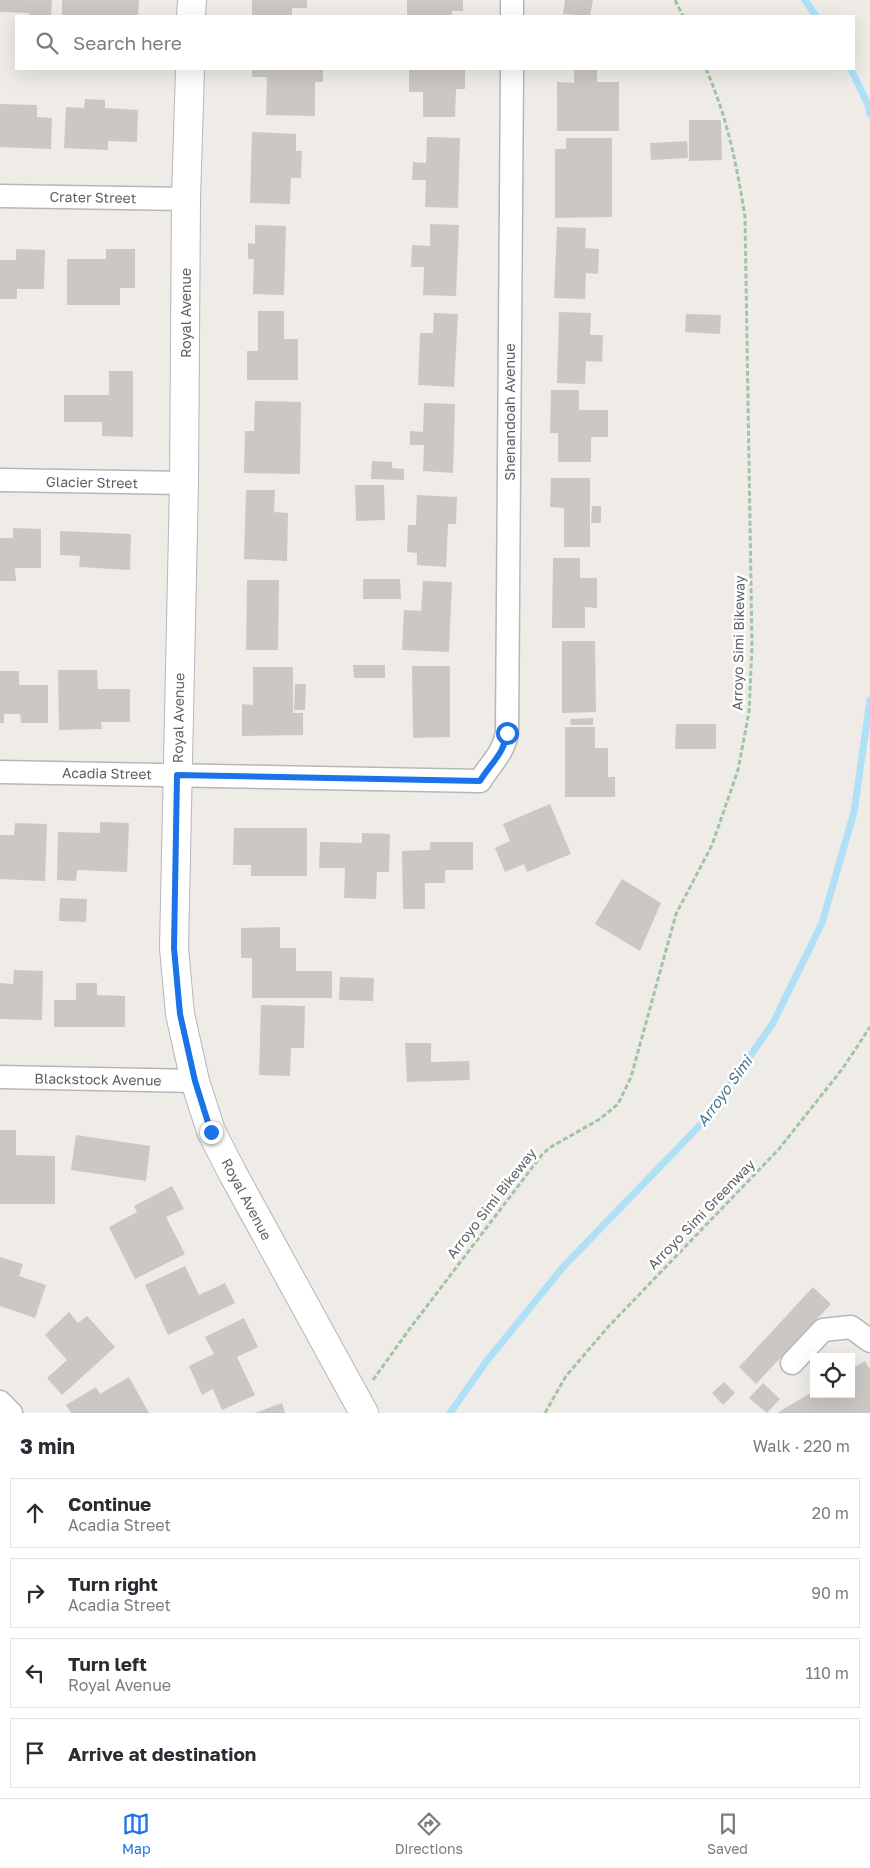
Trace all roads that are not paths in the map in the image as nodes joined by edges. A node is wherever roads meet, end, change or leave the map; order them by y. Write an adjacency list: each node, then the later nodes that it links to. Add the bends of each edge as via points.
1 (192, 0): 3 (main road)
2 (512, 0): 4 (street)
3 (191, 15)
4 (512, 15)
5 (190, 70): 8 (main road, Royal Avenue)
6 (512, 70): 11 (street, Shenandoah Avenue, via 507,733)
7 (0, 196): 8 (street, Crater Street)
8 (186, 199): 10 (main road, Royal Avenue)
9 (0, 480): 10 (street, Glacier Street)
10 (184, 483): 13 (main road, Royal Avenue)
11 (500, 755): 13 (street, Acadia Street, via 480,781)
12 (0, 772): 13 (street, Acadia Street)
13 (177, 775): 15 (main road, Royal Avenue, via 174,948 180,1014)
14 (0, 1077): 15 (street, Blackstock Avenue)
15 (195, 1081): 20 (main road, Royal Avenue, via 211,1132)
16 (870, 1341): 17 (street, via 851,1327 823,1330)
17 (792, 1363)
18 (0, 1402): 19 (street)
19 (11, 1413)
20 (364, 1413)

